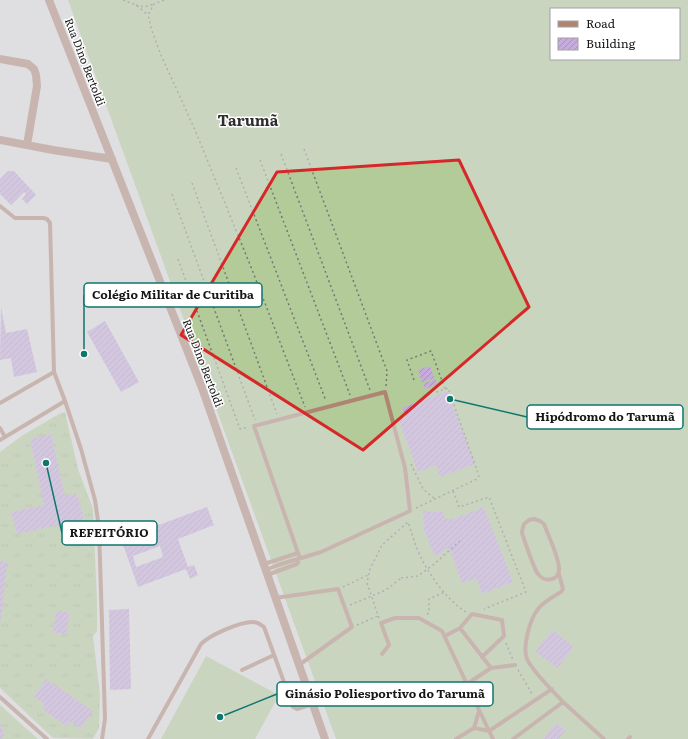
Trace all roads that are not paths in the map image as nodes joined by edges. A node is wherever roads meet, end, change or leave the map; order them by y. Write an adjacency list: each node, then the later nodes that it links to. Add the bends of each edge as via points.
1 (49, 0): 5 (street, Rua Dino Bertoldi)
2 (0, 58): 4 (street, via 28,64 36,75 37,86)
3 (0, 140): 4 (street)
4 (27, 145): 5 (street)
5 (112, 159): 15 (street, Rua Dino Bertoldi, via 202,388)
6 (0, 206): 7 (lane, via 15,218 43,218 48,219 50,223)
7 (54, 372): 8 (lane); 9 (lane)
8 (65, 401): 11 (lane); 38 (lane, via 95,500 99,528 105,718)
9 (0, 403)
10 (0, 428): 11 (lane)
11 (5, 437): 12 (lane)
12 (0, 440)
13 (298, 553): 14 (lane); 14 (lane, via 256,426 385,392 405,468 410,511 321,552); 15 (lane)
14 (300, 558): 15 (lane, via 297,564)
15 (266, 570): 17 (street, Rua Dino Bertoldi)
16 (559, 574): 16 (lane, via 559,567 544,524 534,519 529,520 524,524 522,532 537,574 552,580); 28 (lane, via 563,589 538,608 530,624 526,644 527,658)
17 (275, 598): 24 (street, Rua Dino Bertoldi); 24 (lane, via 338,589 352,627)
18 (460, 628): 19 (lane); 22 (lane); 22 (lane, via 472,614 502,620 504,636)
19 (445, 636): 20 (lane, via 442,631 420,618 395,618 381,623 389,645); 27 (lane)
20 (382, 654)
21 (274, 655): 26 (lane); 33 (lane, via 293,707 297,709); 39 (lane, via 264,627 259,623 245,624 212,635 197,650)
22 (482, 657): 25 (lane)
23 (515, 665): 25 (lane)
24 (299, 666): 33 (street, Rua Dino Bertoldi)
25 (492, 668): 27 (lane)
26 (242, 670)
27 (467, 684): 29 (lane)
28 (552, 689): 32 (lane); 36 (lane)
29 (472, 695): 31 (lane, via 432,689); 34 (lane)
30 (0, 697): 37 (lane)
31 (400, 701)
32 (564, 702): 43 (lane); 44 (lane)
33 (313, 704): 40 (street, Rua Dino Bertoldi)
34 (479, 711): 35 (lane); 36 (lane)
35 (474, 728): 36 (lane); 41 (lane)
36 (489, 731): 42 (lane)
37 (47, 739)
38 (102, 739)
39 (148, 739)
40 (325, 739)
41 (456, 739)
42 (493, 739)
43 (513, 739)
44 (604, 739)

